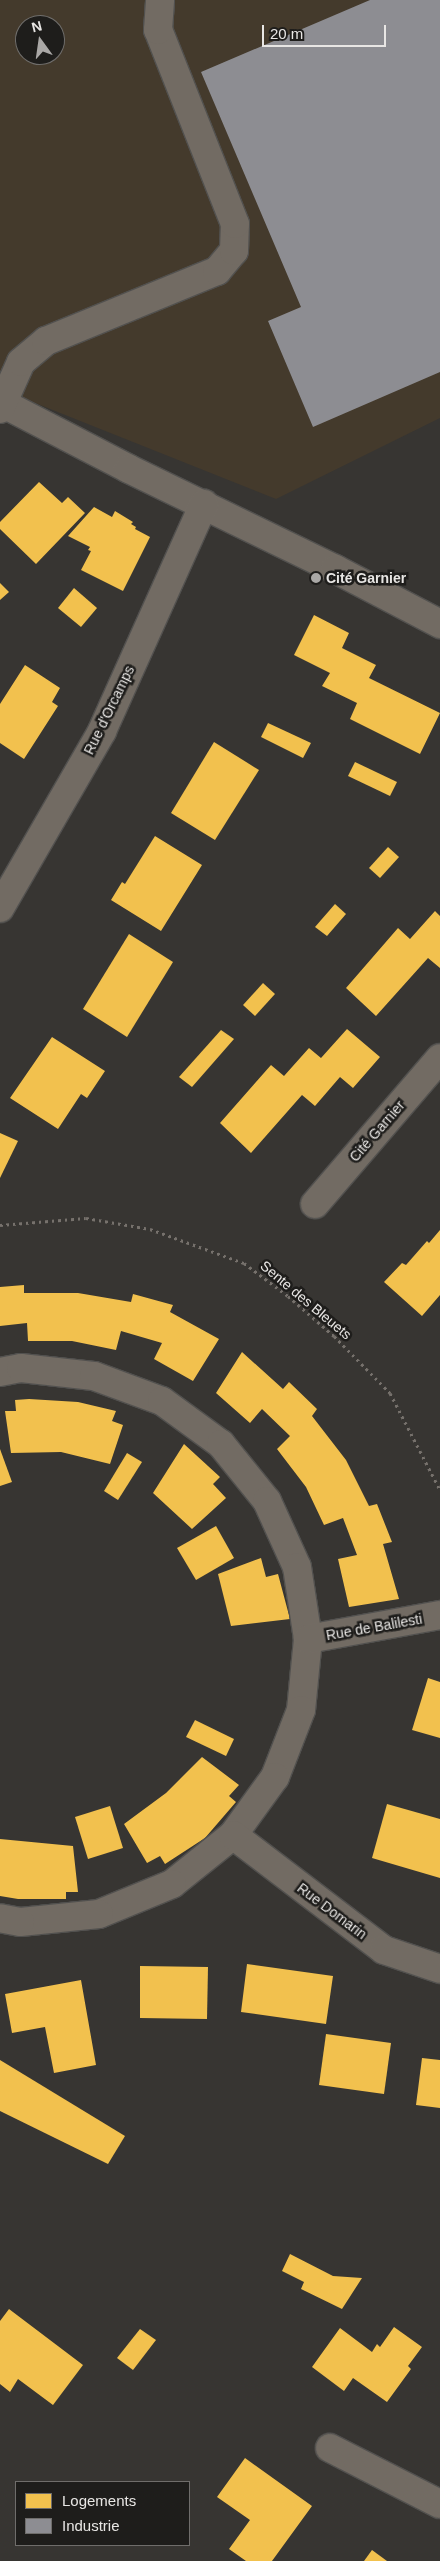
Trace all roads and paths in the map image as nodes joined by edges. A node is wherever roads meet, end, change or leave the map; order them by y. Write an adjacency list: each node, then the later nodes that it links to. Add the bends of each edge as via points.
1 (160, 0): 2 (street, via 158,30 235,224 234,251 216,271 46,340 21,362)
2 (1, 404): 3 (street)
3 (204, 504): 4 (street); 5 (street, Rue d'Orcamps, via 102,731)
4 (440, 624)
5 (0, 908)
6 (440, 1058): 7 (street, Cité Garnier)
7 (315, 1204)
8 (0, 1225): 10 (path, Sente des Bleuets, via 86,1218 150,1229 244,1263 334,1336 390,1393)
9 (0, 1372): 12 (street, via 21,1368 94,1376 162,1401 221,1444 267,1501 297,1567)
10 (440, 1490)
11 (440, 1614): 12 (street, Rue de Balilesti)
12 (308, 1639): 13 (street, via 301,1710 275,1777)
13 (233, 1835): 14 (street, via 172,1884 99,1914 20,1922); 15 (street, Rue Domarin, via 384,1950)
14 (0, 1918)
15 (440, 1969)
16 (330, 2448): 17 (street)
17 (440, 2504)

